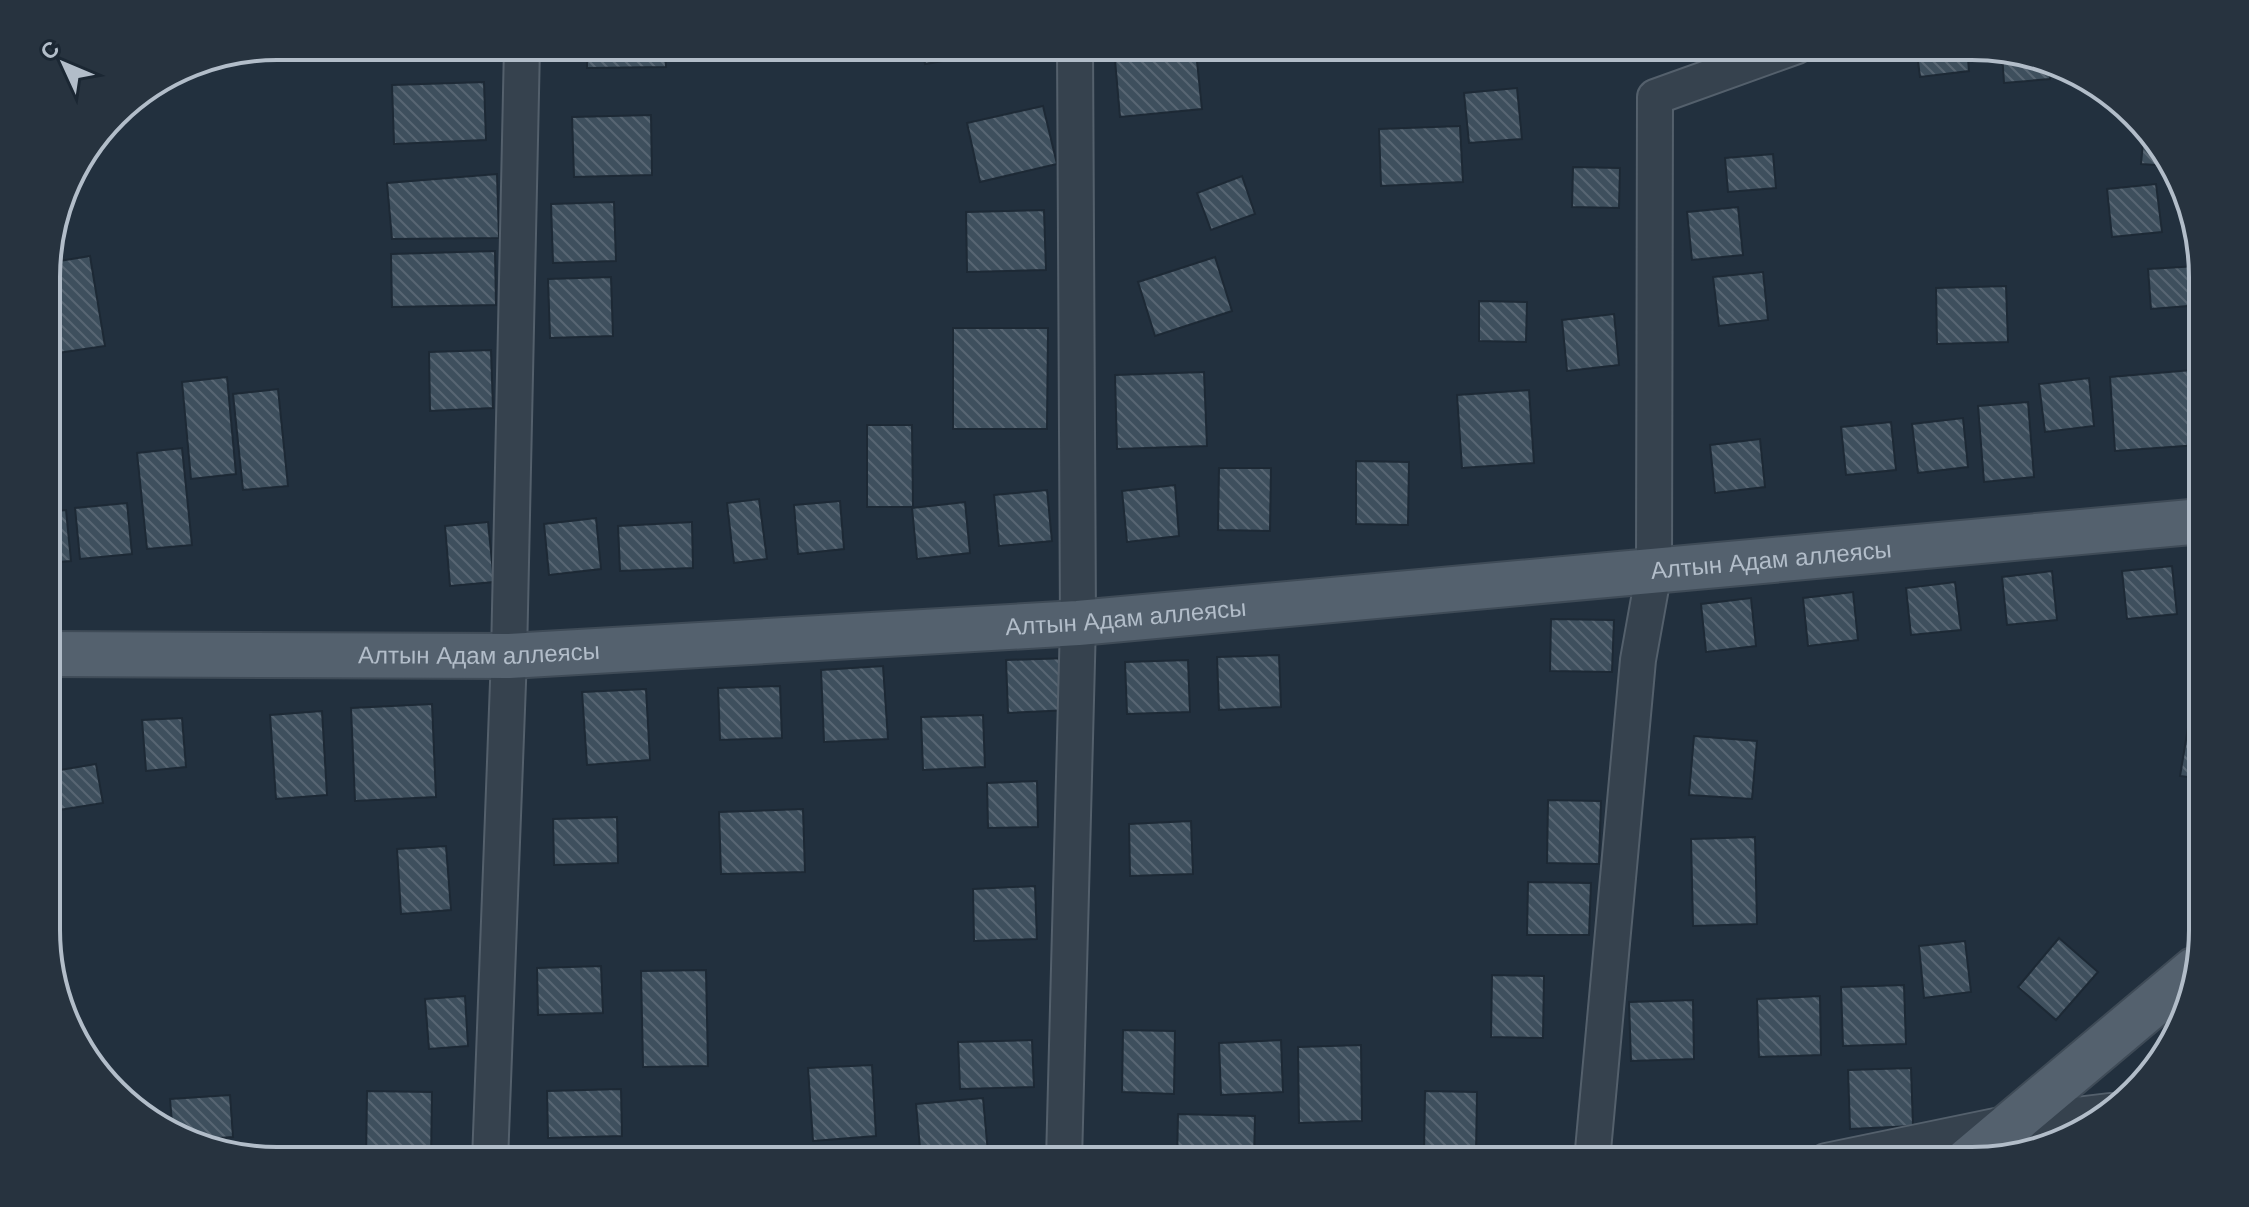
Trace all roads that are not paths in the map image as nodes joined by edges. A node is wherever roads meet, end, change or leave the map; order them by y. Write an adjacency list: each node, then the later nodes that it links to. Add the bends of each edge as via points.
1 (522, 60): 8 (street)
2 (1075, 60): 6 (street)
3 (1758, 60): 5 (street, via 1655,97)
4 (2189, 522): 5 (main road, Алтын Адам аллеясы)
5 (1654, 571): 6 (main road, Алтын Адам аллеясы); 14 (street, via 1638,660)
6 (1078, 623): 8 (main road, Алтын Адам аллеясы); 13 (street)
7 (60, 654): 8 (main road, Алтын Адам аллеясы)
8 (509, 656): 12 (street)
9 (2183, 979): 11 (main road)
10 (2086, 1114): 11 (street)
11 (2010, 1123): 15 (street); 16 (main road)
12 (491, 1147)
13 (1064, 1147)
14 (1593, 1147)
15 (1894, 1147)
16 (1983, 1147)

